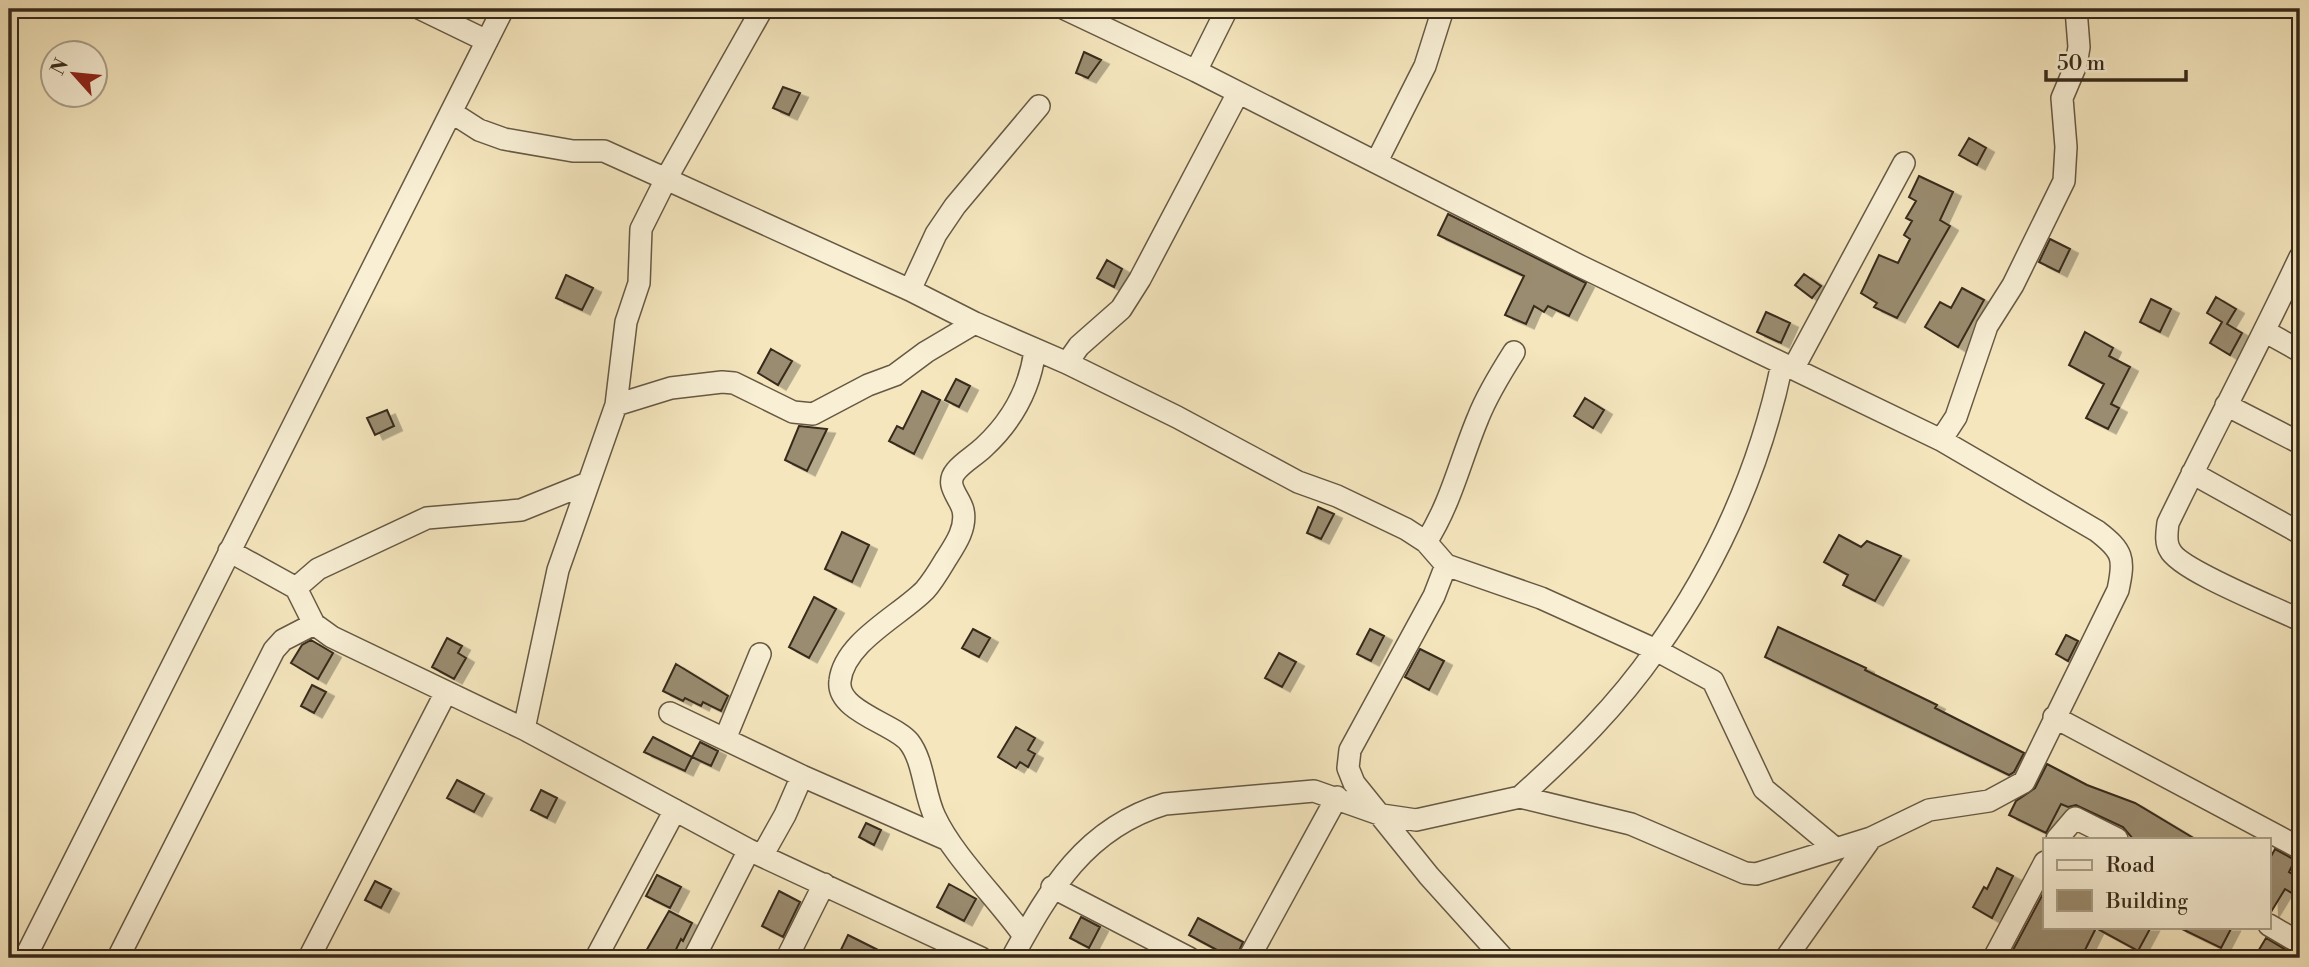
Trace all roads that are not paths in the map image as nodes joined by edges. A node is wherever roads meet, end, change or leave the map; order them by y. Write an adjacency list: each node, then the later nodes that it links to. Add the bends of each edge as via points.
1 (421, 9): 8 (street)
2 (503, 9): 8 (street)
3 (762, 9): 15 (street)
4 (1065, 9): 9 (street)
5 (1227, 9): 9 (street)
6 (1443, 9): 13 (street, via 1425,65)
7 (2076, 9): 27 (street, via 2076,65 2062,98 2064,181 2013,285 1987,326 1956,416)
8 (486, 41): 12 (street)
9 (1196, 71): 10 (street)
10 (1238, 93): 13 (street); 23 (street, via 1121,309 1079,346)
11 (1039, 106): 17 (street, via 955,206 936,234)
12 (451, 112): 15 (street, via 504,139 573,151 604,151); 33 (street)
13 (1377, 162): 24 (street)
14 (1904, 163): 24 (street)
15 (666, 179): 17 (street); 25 (street, via 641,229 639,283 626,322)
16 (2300, 257): 19 (street)
17 (910, 290): 18 (street)
18 (975, 323): 20 (street); 25 (street, via 895,375 813,414 793,412 734,383 722,382 671,388)
19 (2266, 332): 21 (street); 26 (street)
20 (1035, 351): 23 (street); 54 (street, via 1021,400 992,440 955,472 951,481 963,510 960,535 926,589 861,642 839,680 848,701 910,743)
21 (2300, 351)
22 (1514, 352): 32 (street, via 1495,381 1442,517)
23 (1067, 363): 32 (street, via 1256,462 1337,496)
24 (1787, 366): 27 (street); 38 (street, via 1760,455 1735,516 1700,585)
25 (615, 405): 30 (street)
26 (2226, 405): 28 (street); 29 (street)
27 (1941, 440): 42 (street, via 2097,531 2122,555 2118,590)
28 (2300, 443)
29 (2192, 473): 31 (street); 36 (street, via 2168,523 2169,549 2185,565)
30 (587, 483): 35 (street, via 521,510 427,518 318,569); 43 (street, via 558,570)
31 (2300, 533)
32 (1426, 542): 34 (street)
33 (229, 551): 35 (street); 64 (street)
34 (1446, 565): 38 (street, via 1541,598); 45 (street, via 1434,596)
35 (296, 588): 37 (street)
36 (2300, 620)
37 (314, 624): 40 (street); 65 (street, via 274,650)
38 (1656, 650): 48 (street, via 1624,696 1587,736); 56 (street, via 1713,681 1764,789)
39 (760, 654): 44 (street)
40 (445, 694): 43 (street); 66 (street)
41 (670, 713): 44 (street)
42 (2054, 717): 51 (street, via 2024,782 1989,801 1929,810); 55 (street)
43 (524, 729): 49 (street)
44 (725, 739): 46 (street)
45 (1350, 750): 47 (street); 50 (street, via 1348,768 1354,783)
46 (802, 776): 54 (street); 57 (street, via 785,815)
47 (1332, 796): 50 (street); 60 (street, via 1292,791 1165,804 1142,811 1094,842); 73 (street)
48 (1520, 797): 50 (street, via 1416,820); 56 (street, via 1631,824 1745,873 1756,874)
49 (674, 810): 57 (street); 67 (street)
50 (1382, 815): 74 (street, via 1429,876)
51 (1871, 838): 56 (street); 75 (street)
52 (2058, 838): 53 (street, via 2074,817)
53 (2116, 838)
54 (947, 840): 62 (street)
55 (2300, 848)
56 (1836, 849)
57 (755, 853): 59 (street); 68 (street)
58 (2043, 866): 76 (street)
59 (824, 884): 69 (street); 70 (street)
60 (1052, 887): 62 (street); 72 (street)
61 (2270, 926): 63 (street)
62 (1024, 936): 71 (street)
63 (2300, 943)
64 (25, 958)
65 (118, 958)
66 (309, 958)
67 (596, 958)
68 (694, 958)
69 (787, 958)
70 (981, 958)
71 (1012, 958)
72 (1189, 958)
73 (1249, 958)
74 (1503, 958)
75 (1786, 958)
76 (1994, 958)

